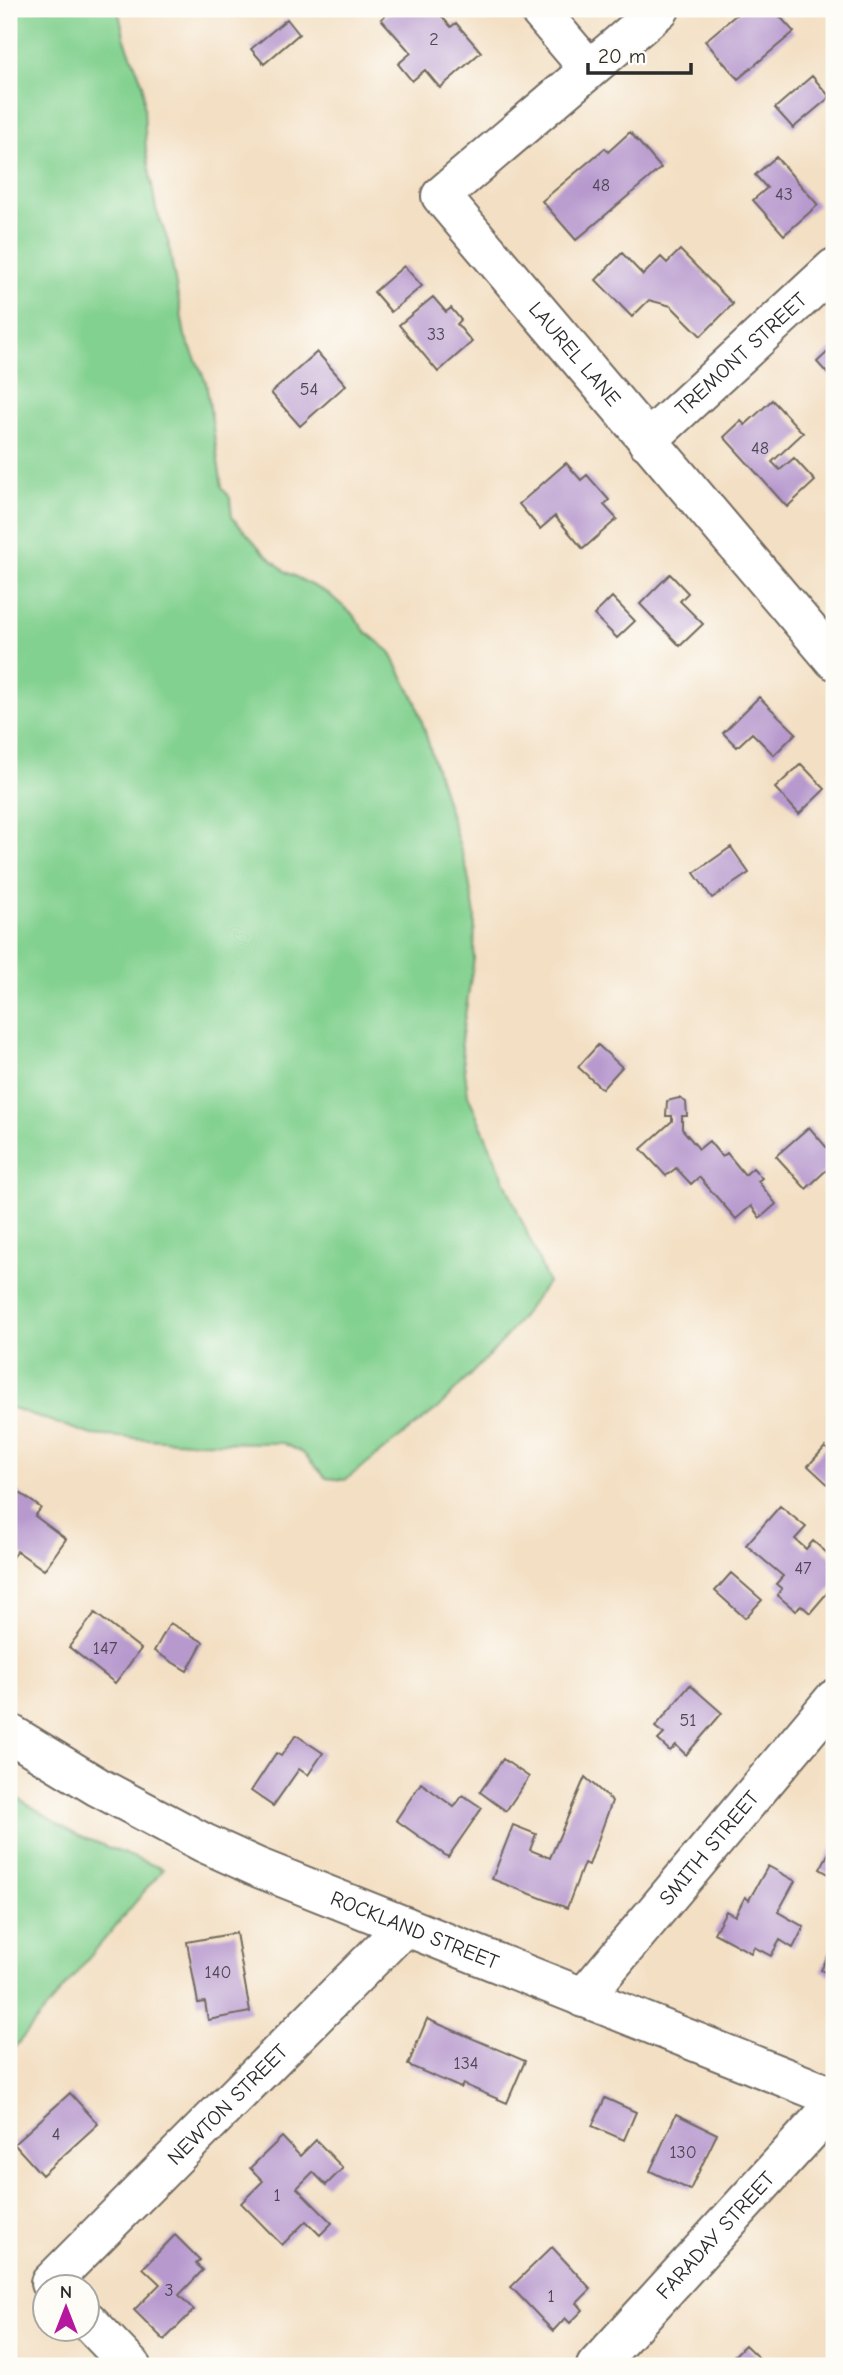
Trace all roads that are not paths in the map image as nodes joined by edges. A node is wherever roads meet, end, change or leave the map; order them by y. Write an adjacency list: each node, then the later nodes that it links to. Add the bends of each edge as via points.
1 (538, 9): 3 (street)
2 (660, 9): 3 (street)
3 (589, 69): 5 (street, LAUREL LANE, via 442,196)
4 (834, 268): 5 (street, TREMONT STREET)
5 (647, 441): 6 (street, LAUREL LANE)
6 (834, 660)
7 (834, 1699): 10 (street, SMITH STREET)
8 (9, 1733): 9 (street, ROCKLAND STREET, via 204,1843)
9 (405, 1926): 10 (street, ROCKLAND STREET); 13 (street, NEWTON STREET)
10 (583, 1998): 11 (street, ROCKLAND STREET)
11 (834, 2098)
12 (834, 2105): 16 (street, FARADAY STREET)
13 (64, 2274)
14 (102, 2336): 15 (street)
15 (131, 2366)
16 (596, 2366)

